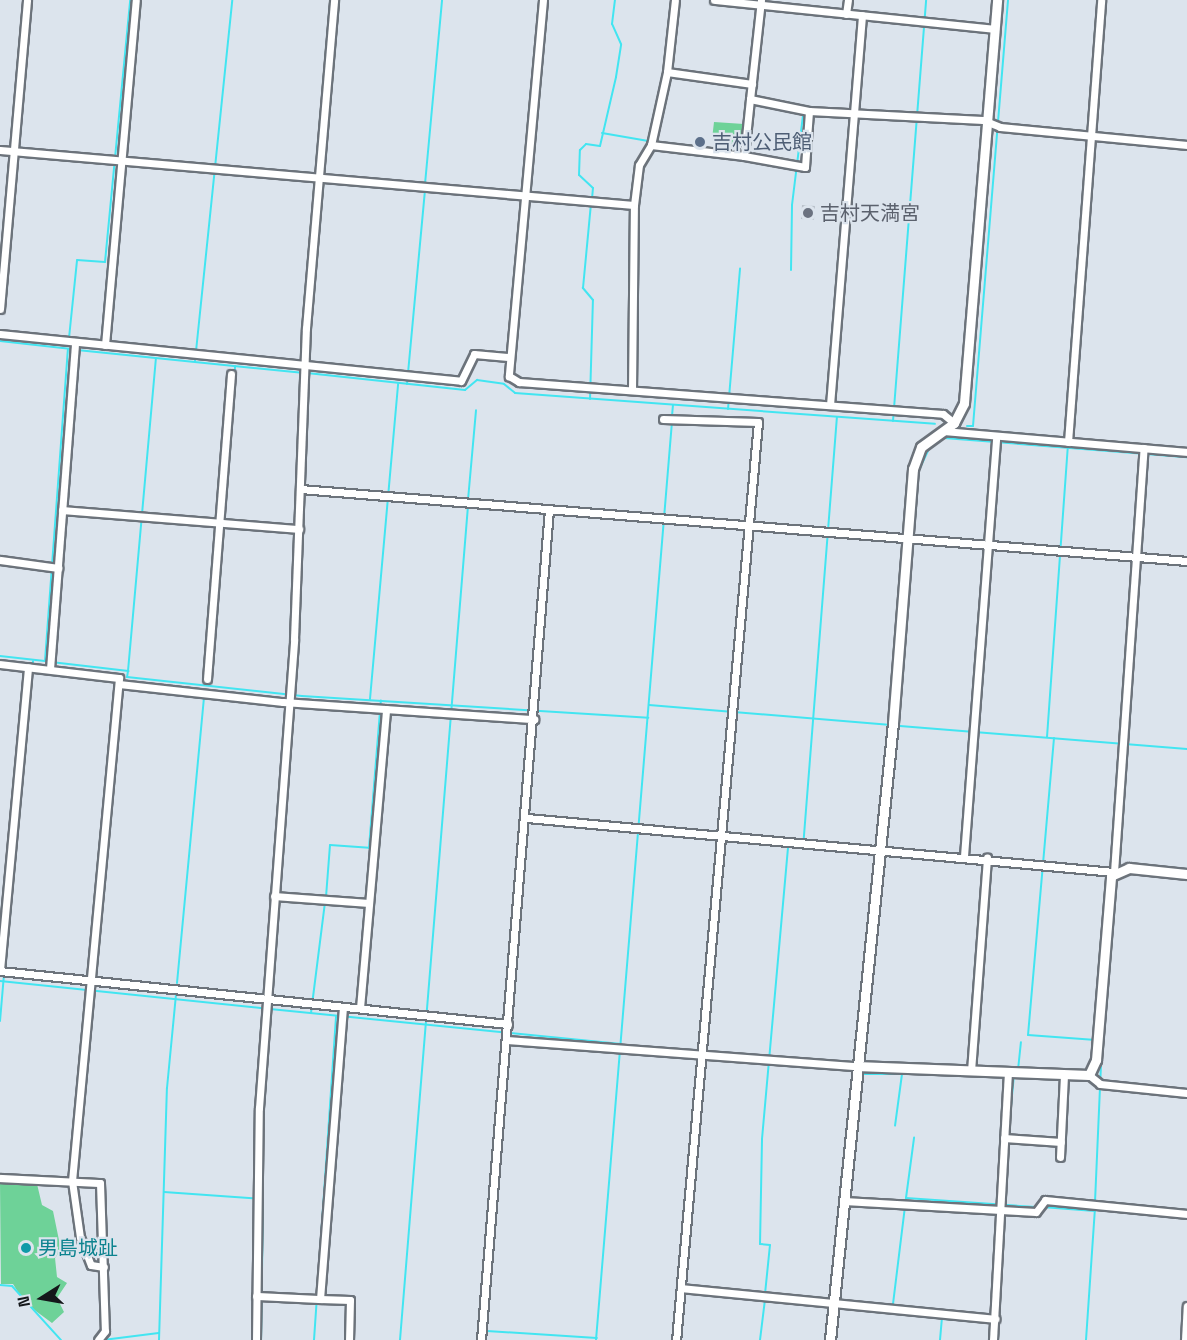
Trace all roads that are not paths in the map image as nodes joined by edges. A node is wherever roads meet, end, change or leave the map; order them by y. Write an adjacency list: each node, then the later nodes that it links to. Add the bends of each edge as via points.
1 (27, 0): 24 (street)
2 (136, 0): 26 (street)
3 (334, 0): 27 (street)
4 (543, 0): 28 (street)
5 (675, 0): 14 (street)
6 (714, 0): 10 (street)
7 (848, 0): 11 (street)
8 (997, 0): 13 (street)
9 (1101, 0): 20 (street)
10 (763, 4): 11 (street); 15 (street)
11 (846, 14): 12 (street)
12 (862, 15): 13 (street); 18 (street)
13 (995, 29): 19 (street)
14 (667, 72): 15 (street); 22 (street)
15 (752, 84): 16 (street)
16 (750, 99): 17 (street); 25 (street)
17 (809, 111): 18 (street); 25 (street, via 805,167)
18 (854, 112): 19 (street); 38 (street)
19 (994, 125): 20 (street); 40 (street, via 966,387)
20 (1090, 136): 21 (street); 42 (street)
21 (1183, 145)
22 (651, 146): 25 (street); 29 (street, via 639,165)
23 (0, 150): 24 (street)
24 (14, 151): 26 (street); 30 (street)
25 (744, 156)
26 (117, 160): 27 (street); 33 (street)
27 (318, 177): 28 (street); 35 (street)
28 (525, 195): 29 (street); 34 (street)
29 (634, 205): 37 (street)
30 (0, 309)
31 (0, 334): 32 (street)
32 (73, 345): 33 (street); 47 (street)
33 (105, 345): 35 (street, via 195,353)
34 (510, 357): 35 (street, via 474,354 461,381); 37 (street, via 509,376 519,382)
35 (304, 370): 45 (street)
36 (231, 374): 48 (street)
37 (632, 390): 38 (street)
38 (830, 405): 40 (street, via 943,414)
39 (668, 420): 49 (street, via 758,422)
40 (949, 427): 41 (street); 51 (street, via 927,440 916,457)
41 (996, 440): 42 (street); 52 (street)
42 (1068, 442): 43 (street)
43 (1144, 452): 44 (street); 53 (street)
44 (1187, 452)
45 (300, 489): 46 (street); 50 (street)
46 (549, 509): 49 (street); 64 (street)
47 (62, 510): 48 (street); 56 (street)
48 (222, 523): 50 (street); 60 (street)
49 (749, 526): 51 (street); 66 (street)
50 (299, 529): 62 (street)
51 (912, 539): 52 (street); 67 (street)
52 (988, 545): 53 (street); 68 (street)
53 (1136, 557): 55 (street); 70 (street)
54 (0, 560): 56 (street)
55 (1187, 561)
56 (54, 567): 58 (street)
57 (0, 664): 59 (street)
58 (50, 664): 59 (street); 61 (street, via 119,678)
59 (31, 667): 74 (street)
60 (207, 679)
61 (119, 684): 62 (street, via 205,694); 75 (street)
62 (289, 697): 63 (street); 72 (street)
63 (382, 709): 64 (street); 73 (street)
64 (534, 714): 65 (street)
65 (527, 818): 66 (street); 79 (street)
66 (725, 835): 67 (street); 81 (street)
67 (883, 849): 68 (street); 82 (street)
68 (964, 856): 69 (street)
69 (987, 858): 70 (street); 83 (street)
70 (1114, 872): 71 (street, via 1130,868); 86 (street, via 1097,1040)
71 (1187, 874)
72 (274, 896): 73 (street); 76 (street)
73 (369, 903): 77 (street)
74 (3, 971): 75 (street)
75 (91, 980): 76 (street); 92 (street)
76 (266, 998): 78 (street, via 312,1003); 98 (street, via 257,1199)
77 (360, 1008): 78 (street); 79 (street)
78 (342, 1013): 99 (street)
79 (508, 1023): 80 (street)
80 (507, 1037): 81 (street); 106 (street)
81 (704, 1057): 82 (street); 97 (street)
82 (856, 1066): 83 (street); 93 (street)
83 (971, 1071): 84 (street)
84 (1013, 1073): 85 (street); 88 (street)
85 (1064, 1075): 86 (street); 89 (street)
86 (1089, 1075): 87 (street, via 1102,1084)
87 (1187, 1093)
88 (1007, 1138): 89 (street); 94 (street, via 1001,1175)
89 (1061, 1142): 90 (street)
90 (1060, 1157)
91 (0, 1178): 92 (street)
92 (72, 1182): 96 (street, via 88,1256 96,1268); 96 (street, via 100,1183)
93 (844, 1201): 94 (street); 100 (street)
94 (1002, 1206): 95 (street, via 1038,1207 1045,1200); 102 (street)
95 (1187, 1214)
96 (104, 1267): 103 (street, via 105,1332)
97 (681, 1288): 100 (street); 107 (street)
98 (260, 1296): 99 (street); 104 (street)
99 (317, 1299): 105 (street, via 350,1300)
100 (832, 1305): 102 (street); 108 (street)
101 (1187, 1306): 110 (street)
102 (993, 1318): 109 (street)
103 (98, 1340)
104 (256, 1340)
105 (349, 1340)
106 (481, 1340)
107 (676, 1340)
108 (830, 1340)
109 (993, 1340)
110 (1185, 1340)

